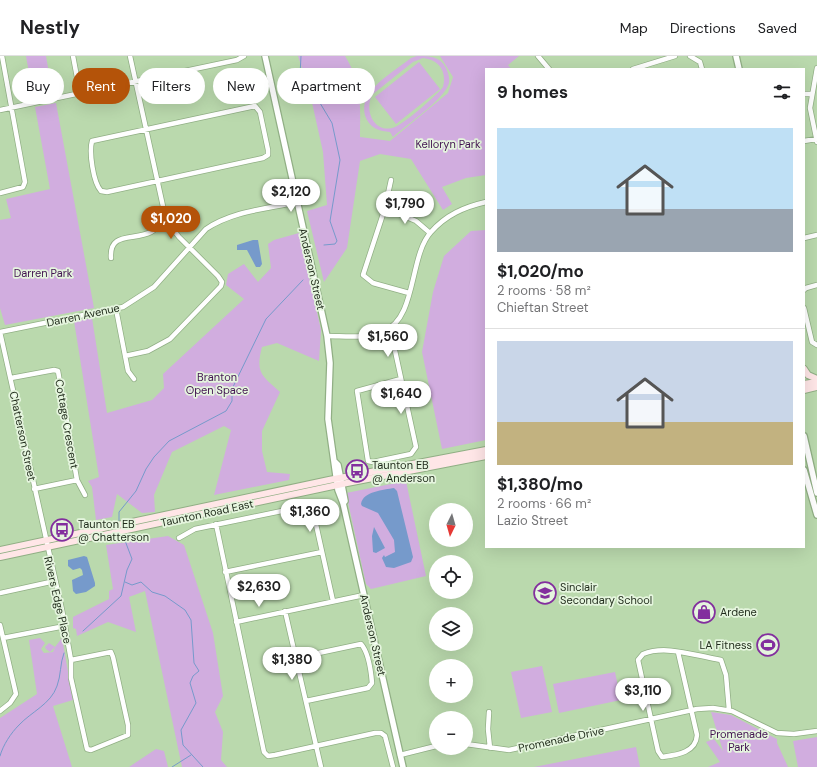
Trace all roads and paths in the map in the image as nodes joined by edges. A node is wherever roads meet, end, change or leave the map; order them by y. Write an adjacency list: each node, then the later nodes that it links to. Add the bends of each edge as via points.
1 (2, 56): 10 (street)
2 (73, 56): 11 (street)
3 (130, 56): 17 (street)
4 (244, 56): 17 (street, via 237,60)
5 (265, 56): 30 (street, Anderson Street)
6 (538, 56): 12 (street)
7 (675, 56): 13 (street)
8 (690, 56): 14 (street, via 700,62)
9 (736, 56): 15 (street)
10 (2, 63): 22 (street)
11 (75, 68)
12 (548, 68)
13 (640, 68)
14 (702, 68)
15 (739, 68)
16 (817, 68): 20 (street)
17 (136, 81): 18 (street); 24 (street)
18 (130, 82)
19 (805, 94): 20 (street)
20 (812, 94): 25 (street, via 810,108)
21 (72, 95): 22 (street)
22 (12, 108): 23 (street); 29 (street, via 25,182 23,187)
23 (0, 110)
24 (146, 128): 27 (street); 27 (street, via 92,141 97,186 101,191 107,192); 27 (street, via 255,106 260,112 265,134 268,155 263,158)
25 (817, 140): 26 (street)
26 (805, 141)
27 (157, 180): 33 (street)
28 (391, 180): 32 (street)
29 (0, 193)
30 (297, 202): 37 (street, Darren Avenue, via 226,218 206,230); 46 (street, Anderson Street)
31 (485, 202): 34 (street, via 460,209)
32 (385, 208): 34 (street, via 416,221); 41 (street, via 363,275 373,283)
33 (166, 220): 37 (street); 38 (street, via 150,232 119,239 113,244)
34 (430, 232): 41 (street, via 422,247)
35 (817, 236): 36 (street)
36 (805, 238)
37 (189, 247): 42 (street, Darren Avenue, via 154,287 135,301); 48 (street, via 218,276 222,282 221,286 170,338 148,351)
38 (111, 258)
39 (817, 285): 40 (street)
40 (805, 289)
41 (409, 293): 44 (street, via 397,323)
42 (116, 309): 45 (street, Darren Avenue); 48 (street)
43 (805, 312): 47 (street, via 812,342)
44 (386, 331): 46 (street, via 371,336); 52 (street, via 392,337)
45 (0, 332): 50 (street, Chatterson Street)
46 (327, 336): 62 (street, Anderson Street, via 330,363 328,419)
47 (817, 346)
48 (124, 356): 51 (street, via 128,371)
49 (805, 370): 53 (main road)
50 (11, 378): 61 (street, Cottage Crescent, via 54,370 58,372); 63 (street, Chatterson Street)
51 (134, 379)
52 (402, 379): 52 (street, via 415,451 411,454 368,461 357,391)
53 (817, 380): 54 (main road)
54 (805, 384)
55 (817, 388): 56 (main road)
56 (805, 390)
57 (805, 440): 64 (street)
58 (485, 450): 62 (main road, Taunton Road East)
59 (485, 456): 62 (main road, Taunton Road East)
60 (805, 473): 69 (street)
61 (77, 480): 63 (street, Cottage Crescent); 65 (street)
62 (339, 482): 66 (main road, Taunton Road East); 67 (main road, Taunton Road East); 79 (street, Anderson Street)
63 (34, 489): 72 (street, Chatterson Street)
64 (817, 493)
65 (85, 495)
66 (216, 504): 67 (main road); 68 (main road, Taunton Road East)
67 (218, 511): 68 (main road, Taunton Road East)
68 (186, 514): 72 (main road, Taunton Road East)
69 (817, 515)
70 (216, 524): 71 (street, via 195,529); 74 (street, via 306,506 313,511); 76 (street)
71 (180, 538)
72 (46, 543): 73 (main road, Taunton Road East); 75 (main road, Taunton Road East); 77 (street, Rivers Edge Place)
73 (0, 550)
74 (322, 552): 76 (street); 80 (street)
75 (0, 557)
76 (225, 572): 82 (street)
77 (55, 581): 78 (street); 84 (street, Rivers Edge Place)
78 (0, 593)
79 (364, 595): 80 (street); 100 (street, Anderson Street)
80 (333, 601): 81 (street)
81 (285, 611): 82 (street); 87 (street)
82 (236, 622): 97 (street, via 264,752 268,756)
83 (0, 625): 85 (street)
84 (65, 626): 85 (street); 88 (street, Rivers Edge Place)
85 (3, 638): 91 (street, via 16,694 15,698)
86 (678, 652): 90 (street, via 721,660 726,675); 92 (street); 94 (street, via 649,651 639,658)
87 (295, 658): 89 (street); 89 (street, via 361,644 365,649 372,675 372,683 368,688)
88 (71, 660): 88 (street, Rivers Edge Place, via 71,678 88,749 128,735 111,652)
89 (306, 701): 97 (street)
90 (730, 710): 92 (street, Promenade Drive, via 713,708); 95 (street, Promenade Drive, via 777,733)
91 (0, 711)
92 (690, 711): 94 (street, Promenade Drive); 94 (street, via 697,742 693,748 671,756 662,757 658,751)
93 (489, 712): 99 (street)
94 (651, 719): 99 (street, Promenade Drive, via 509,750)
95 (817, 731)
96 (473, 745): 99 (street, Promenade Drive)
97 (315, 746): 101 (street); 102 (street, via 382,733)
98 (429, 748): 100 (street)
99 (490, 748)
100 (400, 755): 103 (street, Anderson Street)
101 (321, 767)
102 (393, 767)
103 (403, 767)

